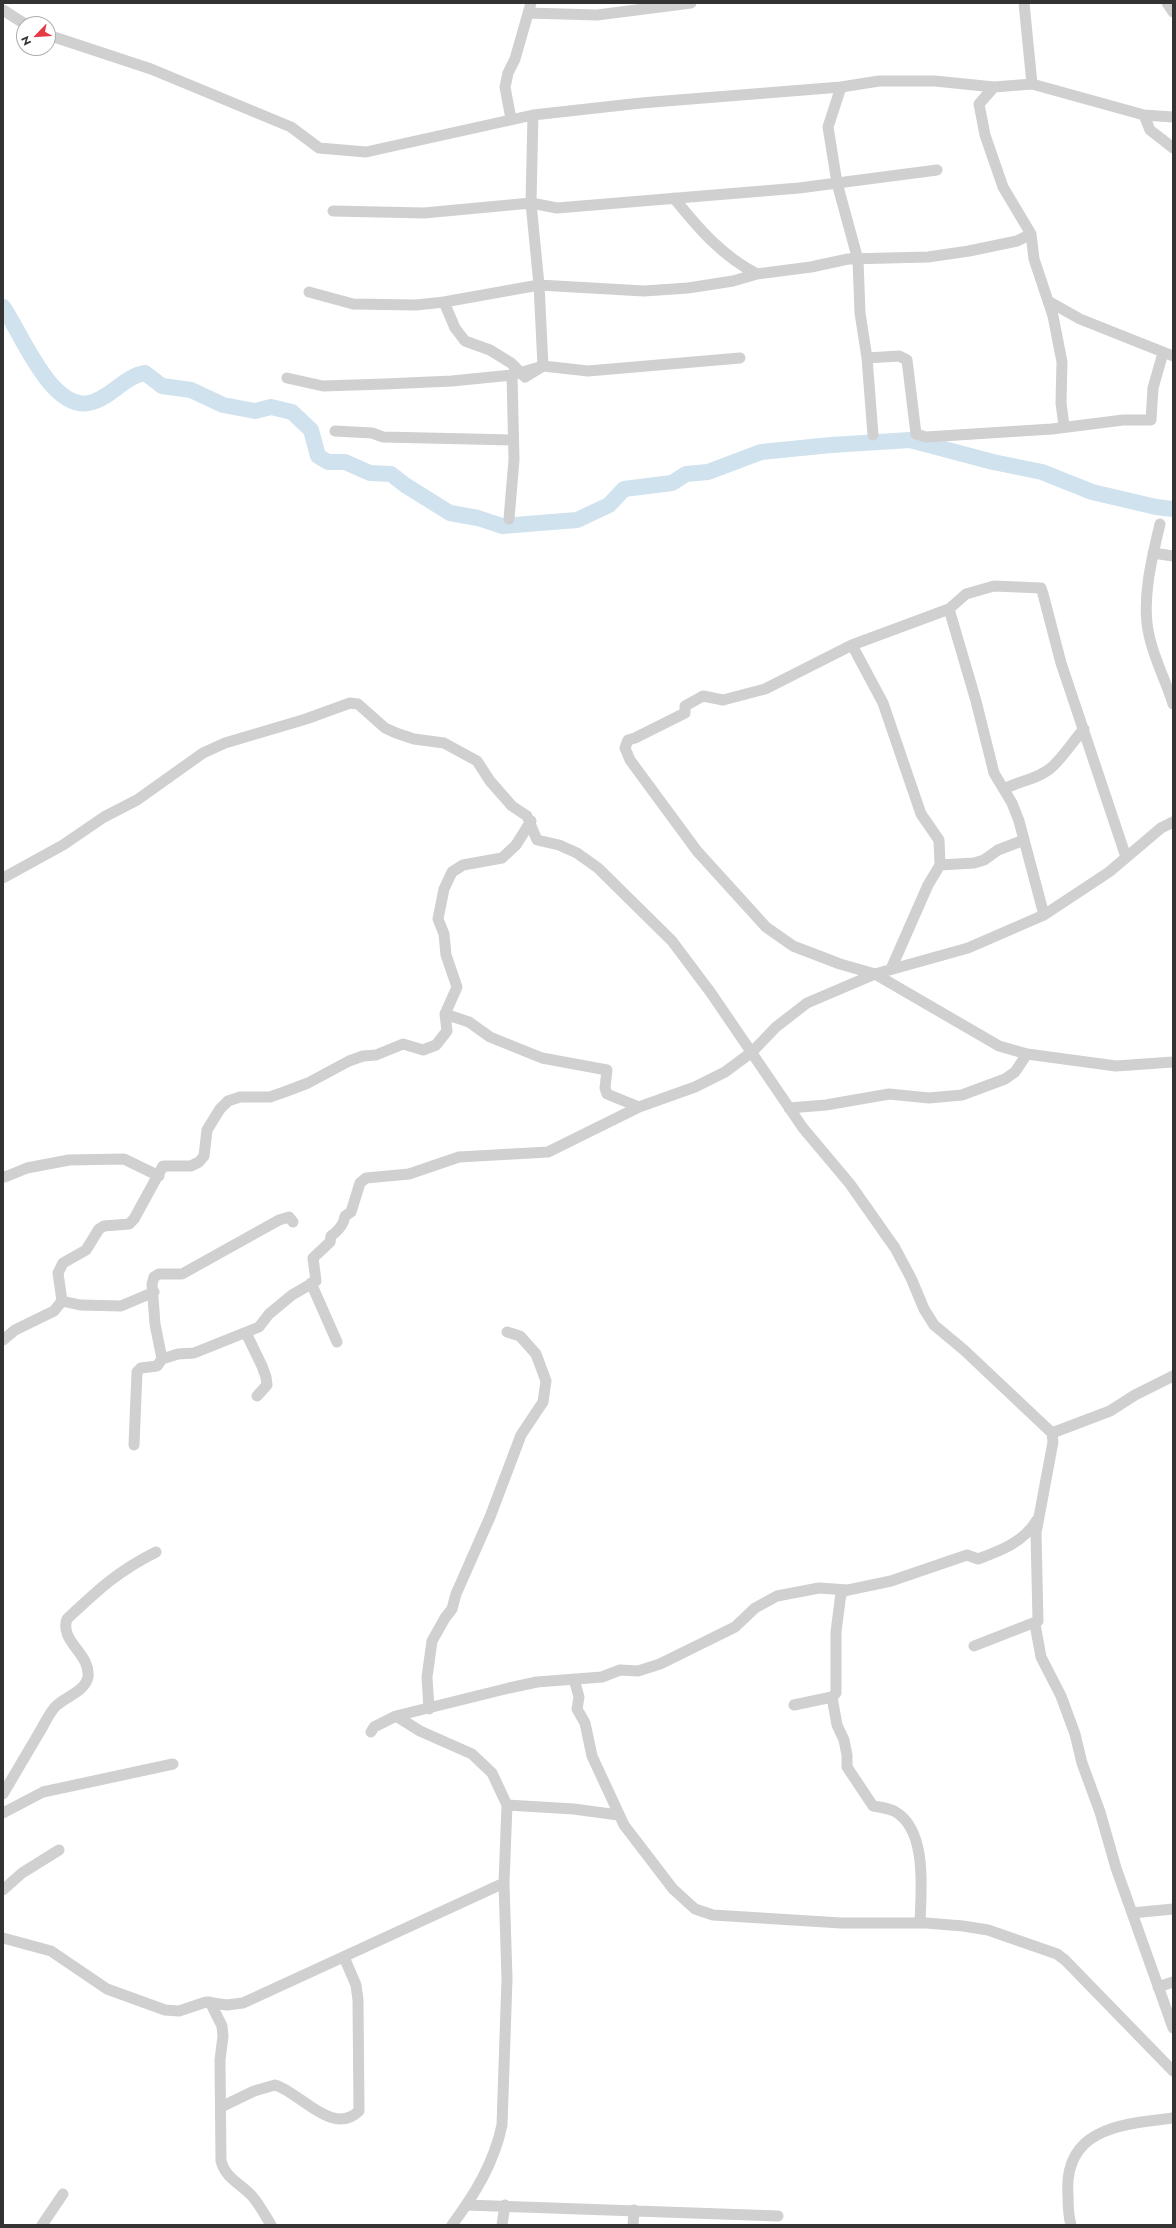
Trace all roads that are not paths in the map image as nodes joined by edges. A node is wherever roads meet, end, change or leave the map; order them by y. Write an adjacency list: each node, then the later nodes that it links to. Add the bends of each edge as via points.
1 (691, 3): 4 (street, via 597,15)
2 (1024, 3): 9 (street)
3 (1167, 3): 6 (street)
4 (529, 8): 15 (street, via 516,59 508,72 505,87)
5 (3, 10): 7 (street)
6 (1173, 12)
7 (16, 18)
8 (56, 38): 15 (street, via 151,69 284,124 319,148 366,152)
9 (1032, 84): 11 (street); 13 (street)
10 (841, 87): 11 (street, via 879,81 935,81); 12 (street, via 642,103); 18 (street, via 828,127)
11 (994, 87): 22 (street, via 979,104 985,135 1003,187)
12 (533, 115): 15 (street); 20 (street)
13 (1144, 115): 14 (street); 16 (street, via 1150,130)
14 (1173, 117)
15 (511, 119)
16 (1173, 148)
17 (937, 170): 18 (street)
18 (838, 183): 19 (street); 23 (street)
19 (674, 198): 20 (street, via 557,208); 24 (street, via 696,227 723,252)
20 (531, 202): 21 (street, via 424,213); 25 (street)
21 (333, 211)
22 (1031, 234): 23 (street, via 1017,241 969,251 928,257); 28 (street, via 1034,259)
23 (858, 260): 24 (street); 31 (street, via 860,313)
24 (757, 274): 25 (street, via 733,281 688,288 644,291)
25 (539, 285): 27 (street); 32 (street)
26 (309, 292): 27 (street, via 353,304 416,305)
27 (444, 302): 32 (street, via 455,328 465,340 490,350 511,363 525,377)
28 (1048, 302): 29 (street, via 1080,319); 35 (street, via 1062,362 1061,403)
29 (1168, 355): 35 (street, via 1153,388 1151,420)
30 (740, 358): 32 (street, via 588,371)
31 (868, 358): 35 (street, via 899,356 907,360 918,436 1052,429); 37 (street)
32 (543, 366): 33 (street)
33 (512, 375): 34 (street, via 452,381 323,386); 38 (street)
34 (287, 378)
35 (1064, 426)
36 (335, 431): 38 (street, via 372,433 382,437)
37 (873, 435)
38 (513, 440): 39 (street, via 514,460)
39 (509, 519)
40 (1160, 524): 41 (street)
41 (1153, 553): 42 (street); 45 (street, via 1146,618)
42 (1173, 556)
43 (949, 609): 44 (street); 47 (street, via 966,594 994,586 1041,588 1061,663); 48 (street, via 994,772)
44 (852, 645): 53 (street, via 883,703 921,814 939,840); 57 (street, via 765,689 723,700 703,696 685,706 685,713 628,740 624,748 630,760 697,851 766,927 793,946)
45 (1171, 691): 46 (street)
46 (1173, 704)
47 (1084, 729): 48 (street, via 1051,768); 52 (street)
48 (1004, 789): 51 (street, via 1019,821)
49 (531, 821): 54 (street, via 512,806 490,781 477,761 444,743 414,739 396,733 368,715 358,704 350,703 225,743 203,753 137,800); 58 (street, via 516,845 502,858 463,865 452,872 444,889 438,919 457,987); 59 (street, via 537,840 559,845 577,853 598,868 672,941)
50 (1173, 822): 52 (street, via 1161,828)
51 (1024, 840): 53 (street, via 974,863); 55 (street)
52 (1126, 857): 55 (street, via 1110,872)
53 (940, 865): 56 (street, via 928,885)
54 (3, 878)
55 (1044, 915): 56 (street, via 962,950)
56 (891, 969): 57 (street)
57 (875, 974): 59 (street, via 807,1003 776,1027); 60 (street, via 999,1046)
58 (445, 1014): 62 (street, via 469,1022 490,1038 536,1056 607,1070 607,1094); 65 (street, via 447,1031 436,1045 423,1050 403,1044 376,1055 349,1061 308,1083 270,1097 228,1101 207,1130 204,1156 199,1162 191,1166 163,1166)
59 (752, 1052): 62 (street, via 725,1072 695,1087); 63 (street)
60 (1027, 1054): 61 (street, via 1116,1066); 63 (street, via 1018,1069 1005,1079 962,1095 929,1098 889,1094 826,1105)
61 (1173, 1062)
62 (639, 1107): 67 (street, via 548,1152 459,1157 409,1174 366,1178 360,1183 351,1212 345,1216 337,1232 331,1236 330,1242 313,1258 317,1279)
63 (789, 1108): 77 (street, via 821,1152 850,1184 895,1248 934,1325)
64 (3, 1176): 65 (street, via 19,1173 27,1168 69,1160 124,1160)
65 (159, 1176): 69 (street, via 129,1224 104,1226 99,1229 86,1250 62,1263 58,1273)
66 (293, 1222): 68 (street, via 289,1217 279,1220 182,1274 155,1275 152,1284)
67 (310, 1284): 71 (street, via 269,1314 259,1327); 73 (street)
68 (154, 1292): 69 (street, via 121,1306 80,1305); 74 (street, via 155,1324)
69 (62, 1300): 72 (street, via 54,1311 15,1330)
70 (507, 1332): 87 (street, via 520,1336 536,1354 546,1381 543,1402 521,1435 452,1609 432,1642 427,1677)
71 (246, 1334): 74 (street, via 194,1353); 76 (street, via 266,1377 266,1385)
72 (3, 1340)
73 (337, 1342)
74 (162, 1359): 78 (street, via 157,1366 142,1368 137,1372)
75 (1173, 1376): 77 (street, via 1110,1411)
76 (257, 1396)
77 (1052, 1433): 79 (street, via 1054,1442)
78 (134, 1445)
79 (1041, 1513): 81 (street, via 1024,1536 991,1554 978,1559 967,1555 895,1580); 82 (street, via 1036,1533 1038,1618)
80 (156, 1552): 91 (street, via 110,1579 67,1619 67,1634 84,1658 87,1679 78,1691 55,1707)
81 (848, 1590): 84 (street, via 819,1588 778,1596 755,1608 735,1627 660,1664 638,1671 620,1670 602,1677); 85 (street, via 841,1593 836,1632 836,1693)
82 (1034, 1624): 83 (street); 99 (street, via 1041,1657 1075,1734 1082,1763)
83 (974, 1646)
84 (574, 1679): 87 (street, via 523,1685); 94 (street, via 579,1697 577,1709 585,1723 592,1756)
85 (832, 1697): 86 (street); 100 (street, via 837,1725 846,1747 847,1767 873,1806 894,1811 909,1825 918,1845 921,1866)
86 (794, 1705)
87 (429, 1709): 88 (street)
88 (396, 1716): 89 (street, via 374,1726); 92 (street, via 420,1731 472,1754 492,1773)
89 (371, 1732)
90 (173, 1764): 93 (street, via 43,1792)
91 (3, 1794)
92 (507, 1806): 94 (street, via 574,1809); 96 (street)
93 (3, 1813)
94 (618, 1815): 100 (street, via 673,1889 704,1913 842,1923)
95 (59, 1850): 97 (street, via 22,1873)
96 (504, 1883): 102 (street); 111 (street, via 506,1979 502,2125 498,2144 486,2172)
97 (3, 1890)
98 (1173, 1909): 99 (street)
99 (1132, 1913): 104 (street)
100 (920, 1923): 107 (street, via 977,1928 1057,1954 1071,1965)
101 (3, 1938): 105 (street, via 51,1951 107,1989 165,2010 179,2011)
102 (344, 1956): 105 (street, via 243,2003 227,2005); 108 (street, via 356,1984 358,2000 359,2111 349,2118 329,2117 316,2111 295,2094 275,2085 254,2091)
103 (1173, 1982): 104 (street)
104 (1158, 1987): 106 (street)
105 (210, 2002): 108 (street, via 223,2032 220,2060)
106 (1173, 2028)
107 (1173, 2071)
108 (222, 2107): 116 (street, via 223,2167 235,2183 252,2196)
109 (1173, 2118): 120 (street, via 1111,2129 1088,2139 1081,2146 1068,2174 1068,2207)
110 (63, 2194): 115 (street)
111 (466, 2205): 112 (street); 117 (street)
112 (504, 2205): 113 (street); 118 (street)
113 (634, 2210): 114 (street); 119 (street)
114 (778, 2216)
115 (42, 2225)
116 (270, 2225)
117 (452, 2225)
118 (502, 2225)
119 (633, 2225)
120 (1072, 2225)

